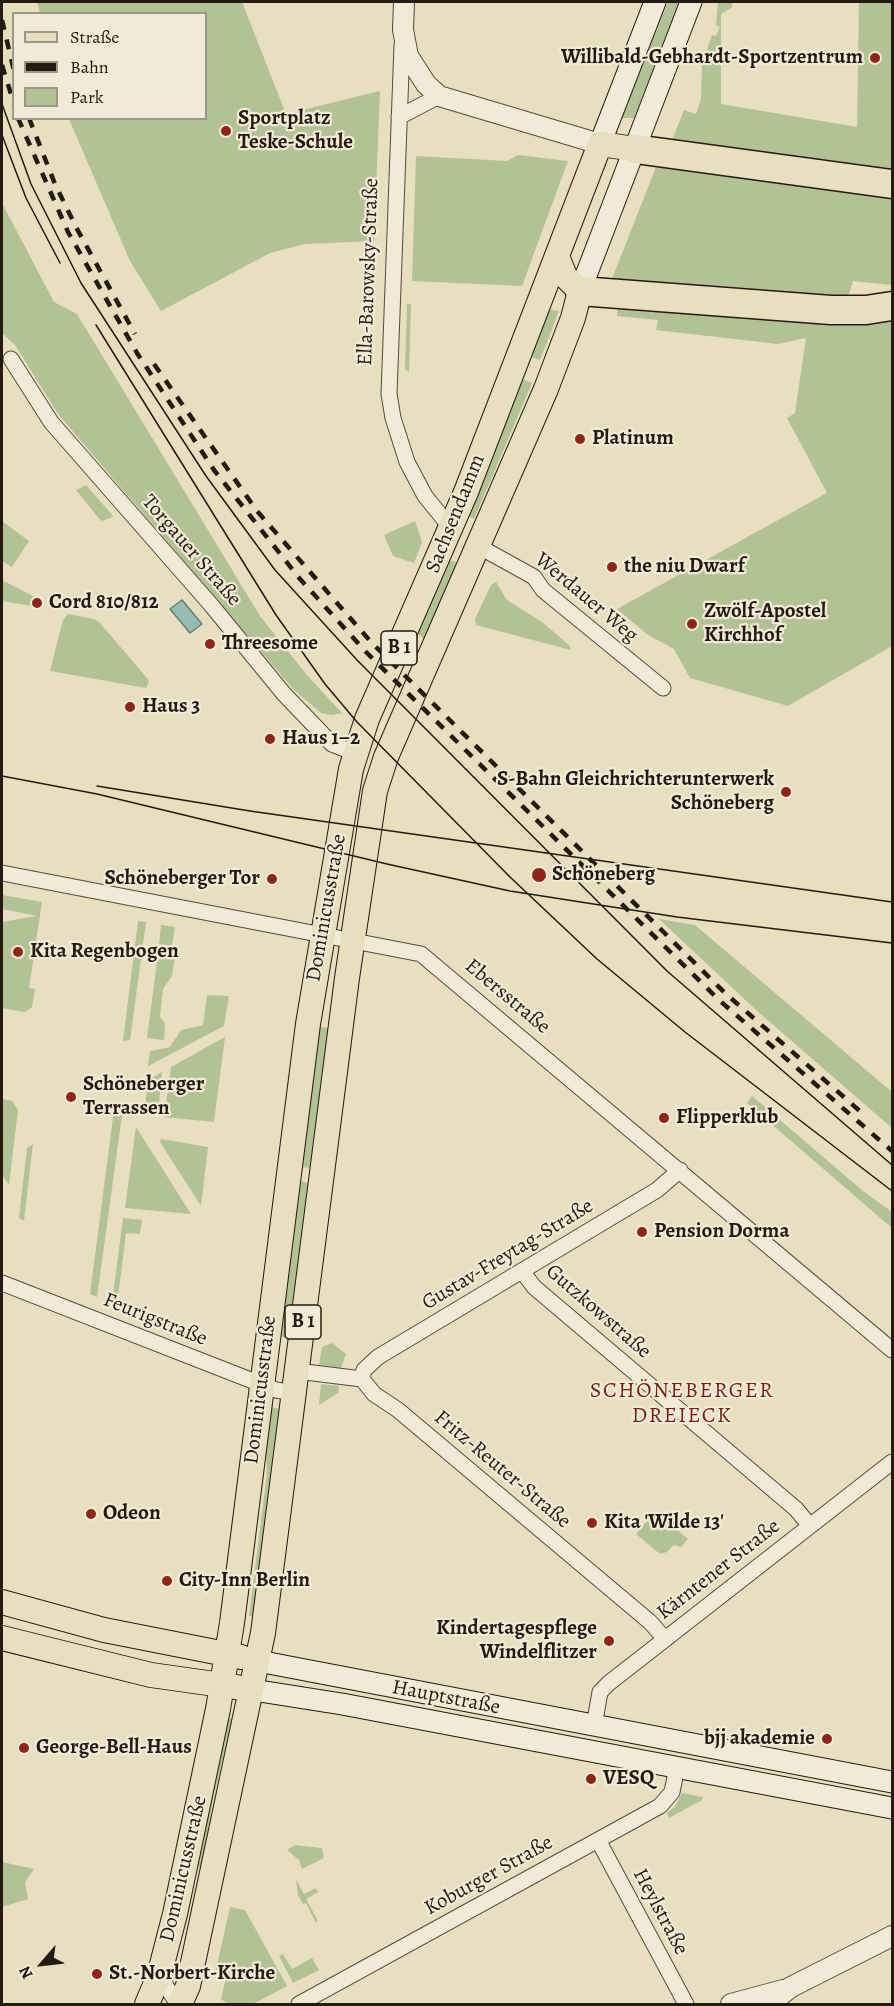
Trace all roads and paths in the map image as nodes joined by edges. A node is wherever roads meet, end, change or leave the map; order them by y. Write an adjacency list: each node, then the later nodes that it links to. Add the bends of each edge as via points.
1 (404, 2): 4 (street, Ella-Barowsky-Straße)
2 (655, 2): 8 (main road, Sachsendamm)
3 (691, 2): 7 (main road, Sachsendamm)
4 (403, 30): 5 (street, via 414,68); 6 (street, Ella-Barowsky-Straße)
5 (439, 96): 6 (street); 8 (street)
6 (399, 117): 15 (street, Ella-Barowsky-Straße, via 389,394 399,441 411,472)
7 (635, 149): 8 (main road); 9 (highway); 10 (main road, Sachsendamm)
8 (597, 153): 10 (main road, Sachsendamm / B 1)
9 (892, 184)
10 (567, 276): 11 (highway, via 795,309); 13 (main road, Sachsendamm / B 1); 14 (main road, Sachsendamm / B 1)
11 (889, 308)
12 (11, 359): 18 (street, Torgauer Straße, via 51,422 284,694)
13 (516, 363): 14 (main road); 15 (main road, Sachsendamm / B 1)
14 (550, 376): 16 (main road, Sachsendamm / B 1)
15 (451, 528): 16 (main road); 18 (main road, Sachsendamm / B 1, via 367,719)
16 (478, 546): 17 (street, Werdauer Weg, via 534,577 543,590); 19 (main road, Sachsendamm / B 1)
17 (663, 688)
18 (353, 761): 21 (main road, Dominicusstraße / B 1)
19 (378, 782): 22 (main road, Dominicusstraße / B 1)
20 (2, 873): 21 (street, Ebersstraße)
21 (323, 933): 22 (street, Ebersstraße); 23 (main road, Dominicusstraße / B 1)
22 (352, 939): 24 (main road, Dominicusstraße / B 1); 25 (street, Ebersstraße, via 413,951 428,958)
23 (310, 1010): 24 (main road); 31 (main road, Dominicusstraße / B 1)
24 (342, 1014): 30 (main road, Dominicusstraße / B 1)
25 (680, 1170): 26 (street, Gustav-Freytag-Straße, via 668,1184); 28 (street, Ebersstraße)
26 (522, 1271): 29 (street, Gustav-Freytag-Straße, via 378,1357 364,1370); 33 (street, Gutzkowstraße, via 534,1287 796,1509)
27 (2, 1283): 31 (street, Feurigstraße)
28 (892, 1350)
29 (363, 1379): 30 (street); 36 (street, Fritz-Reuter-Straße, via 374,1394 407,1417 650,1622)
30 (295, 1382): 31 (street, Feurigstraße); 38 (main road, Dominicusstraße / B 1)
31 (262, 1384): 37 (main road, Dominicusstraße / B 1)
32 (892, 1462): 33 (street, Kärntener Straße)
33 (810, 1526): 36 (street, Kärntener Straße)
34 (2, 1602): 37 (main road, Hauptstraße, via 88,1626)
35 (2, 1638): 39 (main road, Hauptstraße, via 104,1665)
36 (665, 1639): 41 (street, Kärntener Straße, via 603,1688)
37 (227, 1654): 38 (main road, Hauptstraße); 39 (main road, Dominicusstraße)
38 (258, 1661): 40 (main road, Dominicusstraße / B 1); 41 (main road, Hauptstraße)
39 (222, 1686): 40 (main road, Hauptstraße); 47 (main road, Dominicusstraße)
40 (253, 1690): 42 (main road, Hauptstraße); 50 (main road, Dominicusstraße, via 188,1986)
41 (594, 1726): 43 (main road, Hauptstraße)
42 (677, 1767): 44 (main road, Hauptstraße); 45 (street, Koburger Straße, via 667,1801)
43 (892, 1782)
44 (892, 1808)
45 (598, 1840): 51 (street, Koburger Straße); 52 (street, Heylstraße)
46 (892, 1936): 48 (street)
47 (159, 1976): 49 (main road, Dominicusstraße); 50 (street)
48 (791, 1987): 53 (street); 54 (street)
49 (147, 2004)
50 (179, 2004)
51 (299, 2004)
52 (686, 2004)
53 (731, 2004)
54 (769, 2004)

